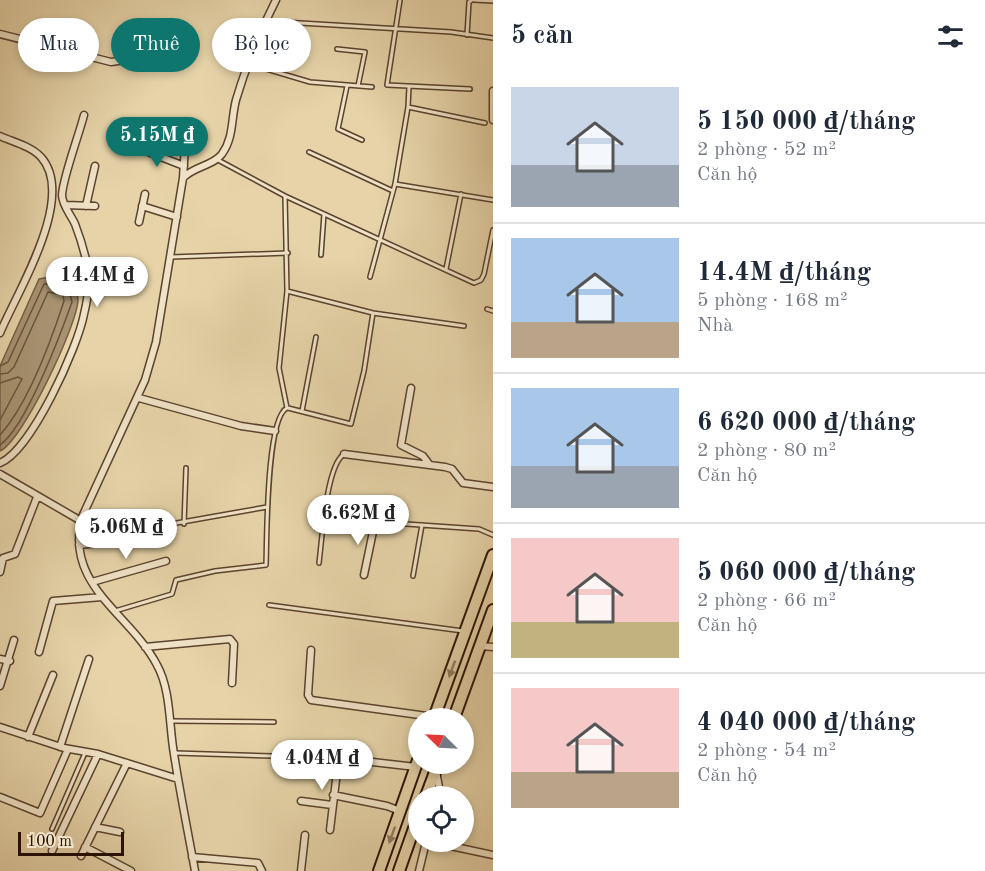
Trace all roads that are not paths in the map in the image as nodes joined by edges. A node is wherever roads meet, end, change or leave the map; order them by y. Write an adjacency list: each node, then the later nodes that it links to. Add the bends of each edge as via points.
1 (276, 0): 5 (street)
2 (400, 0): 7 (lane)
3 (473, 0): 4 (lane); 9 (lane, via 469,2)
4 (493, 2)
5 (267, 18)
6 (311, 24): 7 (lane)
7 (396, 29): 9 (lane); 18 (lane, via 387,85)
8 (0, 34): 12 (street)
9 (466, 35): 10 (lane)
10 (493, 38)
11 (338, 49): 16 (lane, via 365,52)
12 (111, 62)
13 (246, 72): 30 (street, via 230,141)
14 (275, 72): 15 (lane, via 304,81)
15 (348, 86): 16 (lane); 26 (lane, via 338,129)
16 (358, 86): 17 (lane)
17 (372, 87)
18 (409, 87): 19 (lane); 21 (lane)
19 (470, 89)
20 (493, 91): 23 (street)
21 (408, 107): 24 (lane); 34 (lane)
22 (84, 115): 40 (street, via 62,194)
23 (493, 120)
24 (485, 123)
25 (0, 136): 58 (street, via 35,151 43,159 52,184 42,240)
26 (362, 140)
27 (185, 146): 32 (street)
28 (138, 148): 32 (street)
29 (309, 152): 35 (lane)
30 (218, 159): 33 (street); 38 (lane)
31 (95, 166): 41 (street)
32 (184, 166): 33 (street)
33 (183, 178): 45 (street)
34 (395, 184): 35 (lane); 37 (lane)
35 (393, 191): 48 (lane)
36 (145, 194): 43 (street)
37 (461, 195): 39 (lane); 52 (lane)
38 (285, 196): 44 (lane); 49 (lane)
39 (493, 200)
40 (65, 205): 41 (street); 68 (street, via 87,265 84,316 72,353 48,400 13,456)
41 (86, 206): 42 (street)
42 (95, 206)
43 (142, 206): 45 (street); 46 (street)
44 (324, 214): 48 (lane); 50 (lane)
45 (177, 217): 51 (street)
46 (139, 222)
47 (493, 230): 52 (lane, via 480,280 474,283)
48 (381, 239): 52 (lane); 53 (lane)
49 (288, 253): 51 (lane); 54 (lane)
50 (321, 255)
51 (171, 257): 63 (street, via 156,342)
52 (446, 269)
53 (370, 277)
54 (287, 291): 57 (lane); 64 (lane, via 279,368)
55 (487, 309): 56 (lane)
56 (493, 311)
57 (373, 313): 59 (lane); 65 (lane, via 351,424)
58 (2, 321): 60 (street)
59 (464, 326)
60 (0, 333)
61 (316, 337): 65 (lane)
62 (411, 388): 69 (street, via 401,445 423,456)
63 (139, 398): 66 (street); 75 (street)
64 (287, 408): 65 (lane); 66 (lane, via 281,413)
65 (302, 411)
66 (275, 431): 74 (lane)
67 (344, 454): 69 (street); 86 (lane, via 333,476)
68 (0, 463)
69 (429, 464): 72 (street, via 452,469 463,483)
70 (186, 468): 78 (lane)
71 (0, 474): 73 (street)
72 (493, 488)
73 (36, 497): 75 (street); 87 (street, via 15,554 5,555)
74 (267, 507): 78 (lane); 94 (lane, via 267,565 176,579 172,594)
75 (81, 520): 83 (street)
76 (375, 522): 77 (street); 79 (lane); 88 (street)
77 (351, 523)
78 (184, 524): 80 (lane)
79 (422, 525): 81 (lane, via 479,529); 89 (lane)
80 (154, 527)
81 (493, 535)
82 (110, 542): 83 (street)
83 (79, 545): 90 (street, via 82,564)
84 (493, 555): 95 (highway)
85 (166, 561): 90 (street)
86 (319, 562)
87 (0, 572)
88 (364, 575)
89 (413, 576)
90 (92, 582): 91 (street)
91 (102, 597): 94 (street); 101 (street, via 55,600)
92 (268, 605): 95 (lane)
93 (493, 610): 97 (highway)
94 (113, 612): 98 (street)
95 (465, 632): 108 (highway, one-way to 108)
96 (14, 640): 104 (street)
97 (480, 645): 99 (street); 109 (highway)
98 (145, 647): 106 (street, via 230,639 234,644); 111 (street, via 164,682)
99 (493, 647)
100 (311, 650): 110 (street, via 309,698)
101 (39, 652)
102 (0, 659): 104 (street)
103 (89, 659): 115 (street)
104 (10, 661): 107 (street)
105 (53, 675): 114 (street)
106 (232, 683)
107 (0, 686)
108 (438, 708)
109 (458, 708)
110 (408, 714)
111 (169, 721): 112 (lane); 119 (street)
112 (274, 722)
113 (0, 727): 114 (street)
114 (28, 736): 115 (street)
115 (60, 747): 116 (street)
116 (68, 749): 118 (street); 128 (street, via 40,813)
117 (320, 749): 121 (street)
118 (86, 752): 120 (street); 133 (lane)
119 (173, 753): 122 (lane); 126 (street)
120 (98, 754): 123 (street); 139 (street)
121 (339, 755): 124 (street); 127 (street)
122 (272, 756)
123 (127, 763): 126 (street); 132 (street)
124 (408, 763)
125 (413, 774): 131 (highway)
126 (178, 779): 144 (street)
127 (333, 795): 130 (street); 131 (street)
128 (0, 797)
129 (301, 801): 130 (street)
130 (332, 805): 134 (street)
131 (400, 811): 149 (highway, one-way to 149)
132 (95, 827): 135 (street); 138 (street)
133 (52, 829)
134 (330, 830)
135 (120, 832)
136 (305, 835): 148 (street)
137 (408, 845): 150 (highway)
138 (85, 847): 143 (street); 145 (street)
139 (52, 850)
140 (474, 851): 142 (street)
141 (424, 852): 151 (street)
142 (493, 855)
143 (81, 856)
144 (192, 857): 146 (street); 147 (street, via 258,862)
145 (131, 871)
146 (195, 871)
147 (262, 871)
148 (301, 871)
149 (378, 871)
150 (399, 871)
151 (419, 871)

